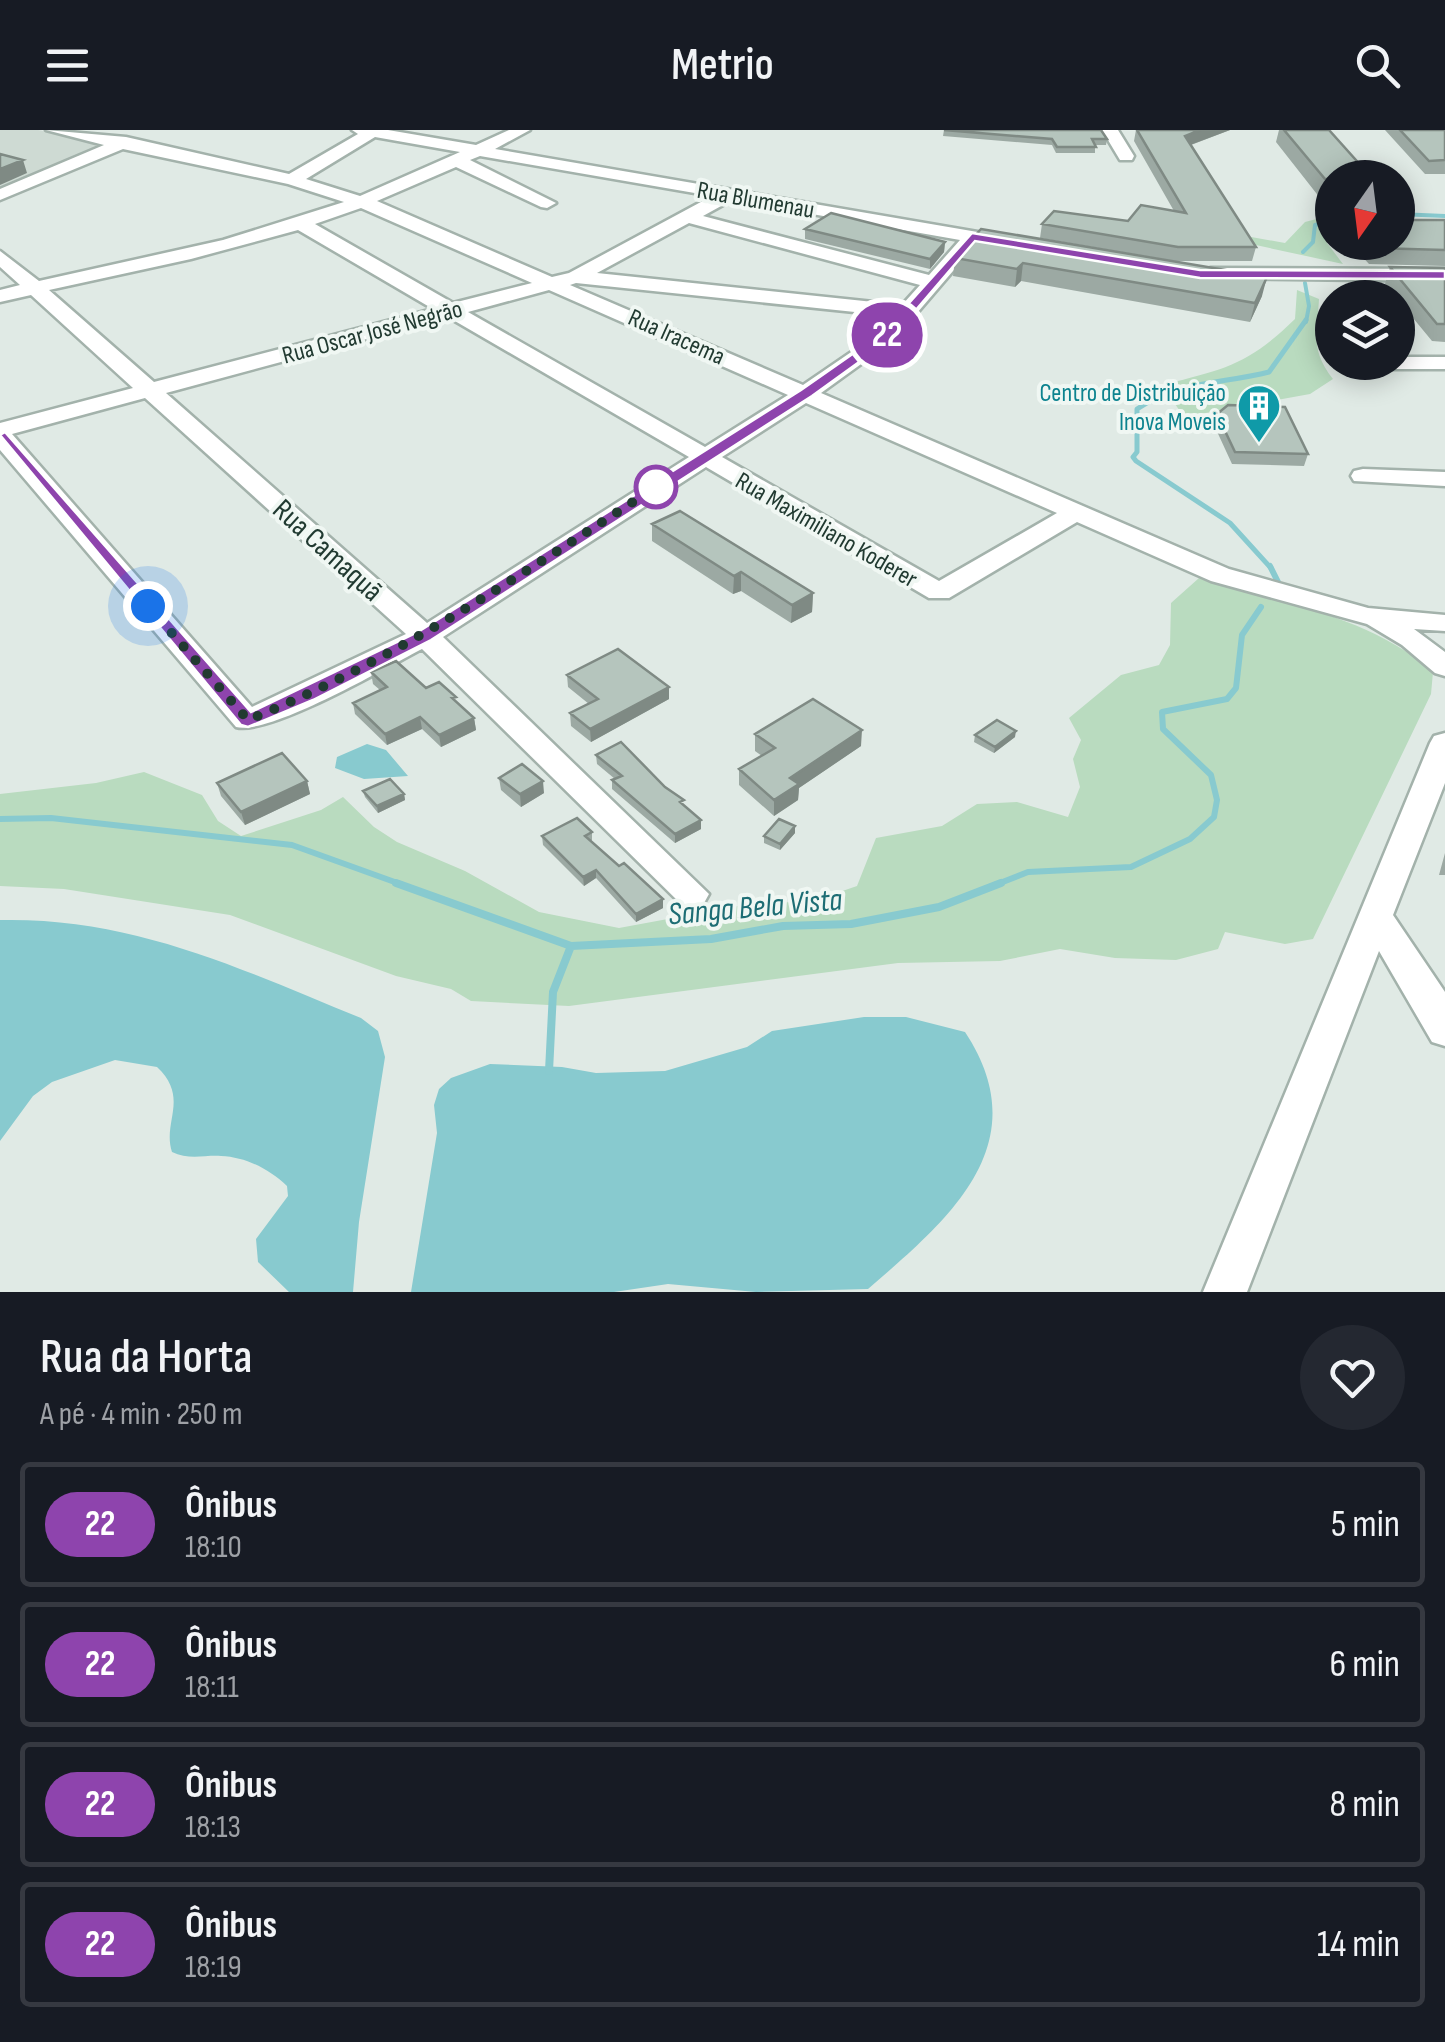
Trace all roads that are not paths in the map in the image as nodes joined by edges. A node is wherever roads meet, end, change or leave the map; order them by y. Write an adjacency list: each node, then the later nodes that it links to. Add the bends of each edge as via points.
1 (54, 130): 6 (street, Rua Iracema)
2 (157, 130): 6 (street)
3 (522, 130): 7 (street)
4 (1110, 130): 8 (street)
5 (367, 131): 7 (street, Rua Blumenau); 10 (street)
6 (123, 144): 10 (street, Rua Iracema); 12 (street)
7 (476, 150): 9 (street); 11 (street, Rua Blumenau)
8 (1126, 156)
9 (456, 160): 13 (street); 14 (street)
10 (292, 180): 13 (street, Rua Iracema)
11 (729, 194): 15 (street, Rua Oscar José Negrão); 17 (street, Rua Blumenau)
12 (0, 195)
13 (363, 202): 16 (street); 22 (street, Rua Iracema)
14 (547, 203)
15 (687, 217): 22 (street, Rua Oscar José Negrão); 23 (street)
16 (300, 224): 24 (street); 26 (street, Rua Maximiliano Koderer)
17 (972, 236): 18 (street, Rua Blumenau); 23 (street)
18 (1008, 243)
19 (0, 257): 24 (street, Rua Camaquã)
20 (1188, 273): 21 (street)
21 (1445, 275)
22 (566, 280): 26 (street, Rua Oscar José Negrão); 27 (street); 31 (street, Rua Iracema)
23 (933, 282): 27 (street)
24 (33, 288): 25 (street); 30 (street, Rua Camaquã)
25 (0, 296)
26 (450, 310): 30 (street, Rua Oscar José Negrão); 33 (street, Rua Maximiliano Koderer)
27 (909, 312): 31 (street)
28 (1415, 363): 29 (street)
29 (1445, 363)
30 (148, 390): 32 (street, Rua Oscar José Negrão); 39 (street, Rua Camaquã)
31 (806, 393): 33 (street); 36 (street, Rua Iracema)
32 (0, 432): 39 (street, via 248,720)
33 (702, 458): 36 (street, Rua Maximiliano Koderer, via 938,592); 39 (street)
34 (1363, 476): 35 (street)
35 (1445, 478)
36 (1075, 512): 37 (street, Rua Iracema, via 1220,575)
37 (1367, 616): 38 (street); 40 (street, via 1406,635)
38 (1445, 623)
39 (425, 636): 42 (street, Rua Camaquã)
40 (1445, 667)
41 (1445, 742): 43 (street)
42 (692, 894)
43 (1376, 918): 44 (street); 45 (street)
44 (1445, 1031)
45 (1225, 1292)

